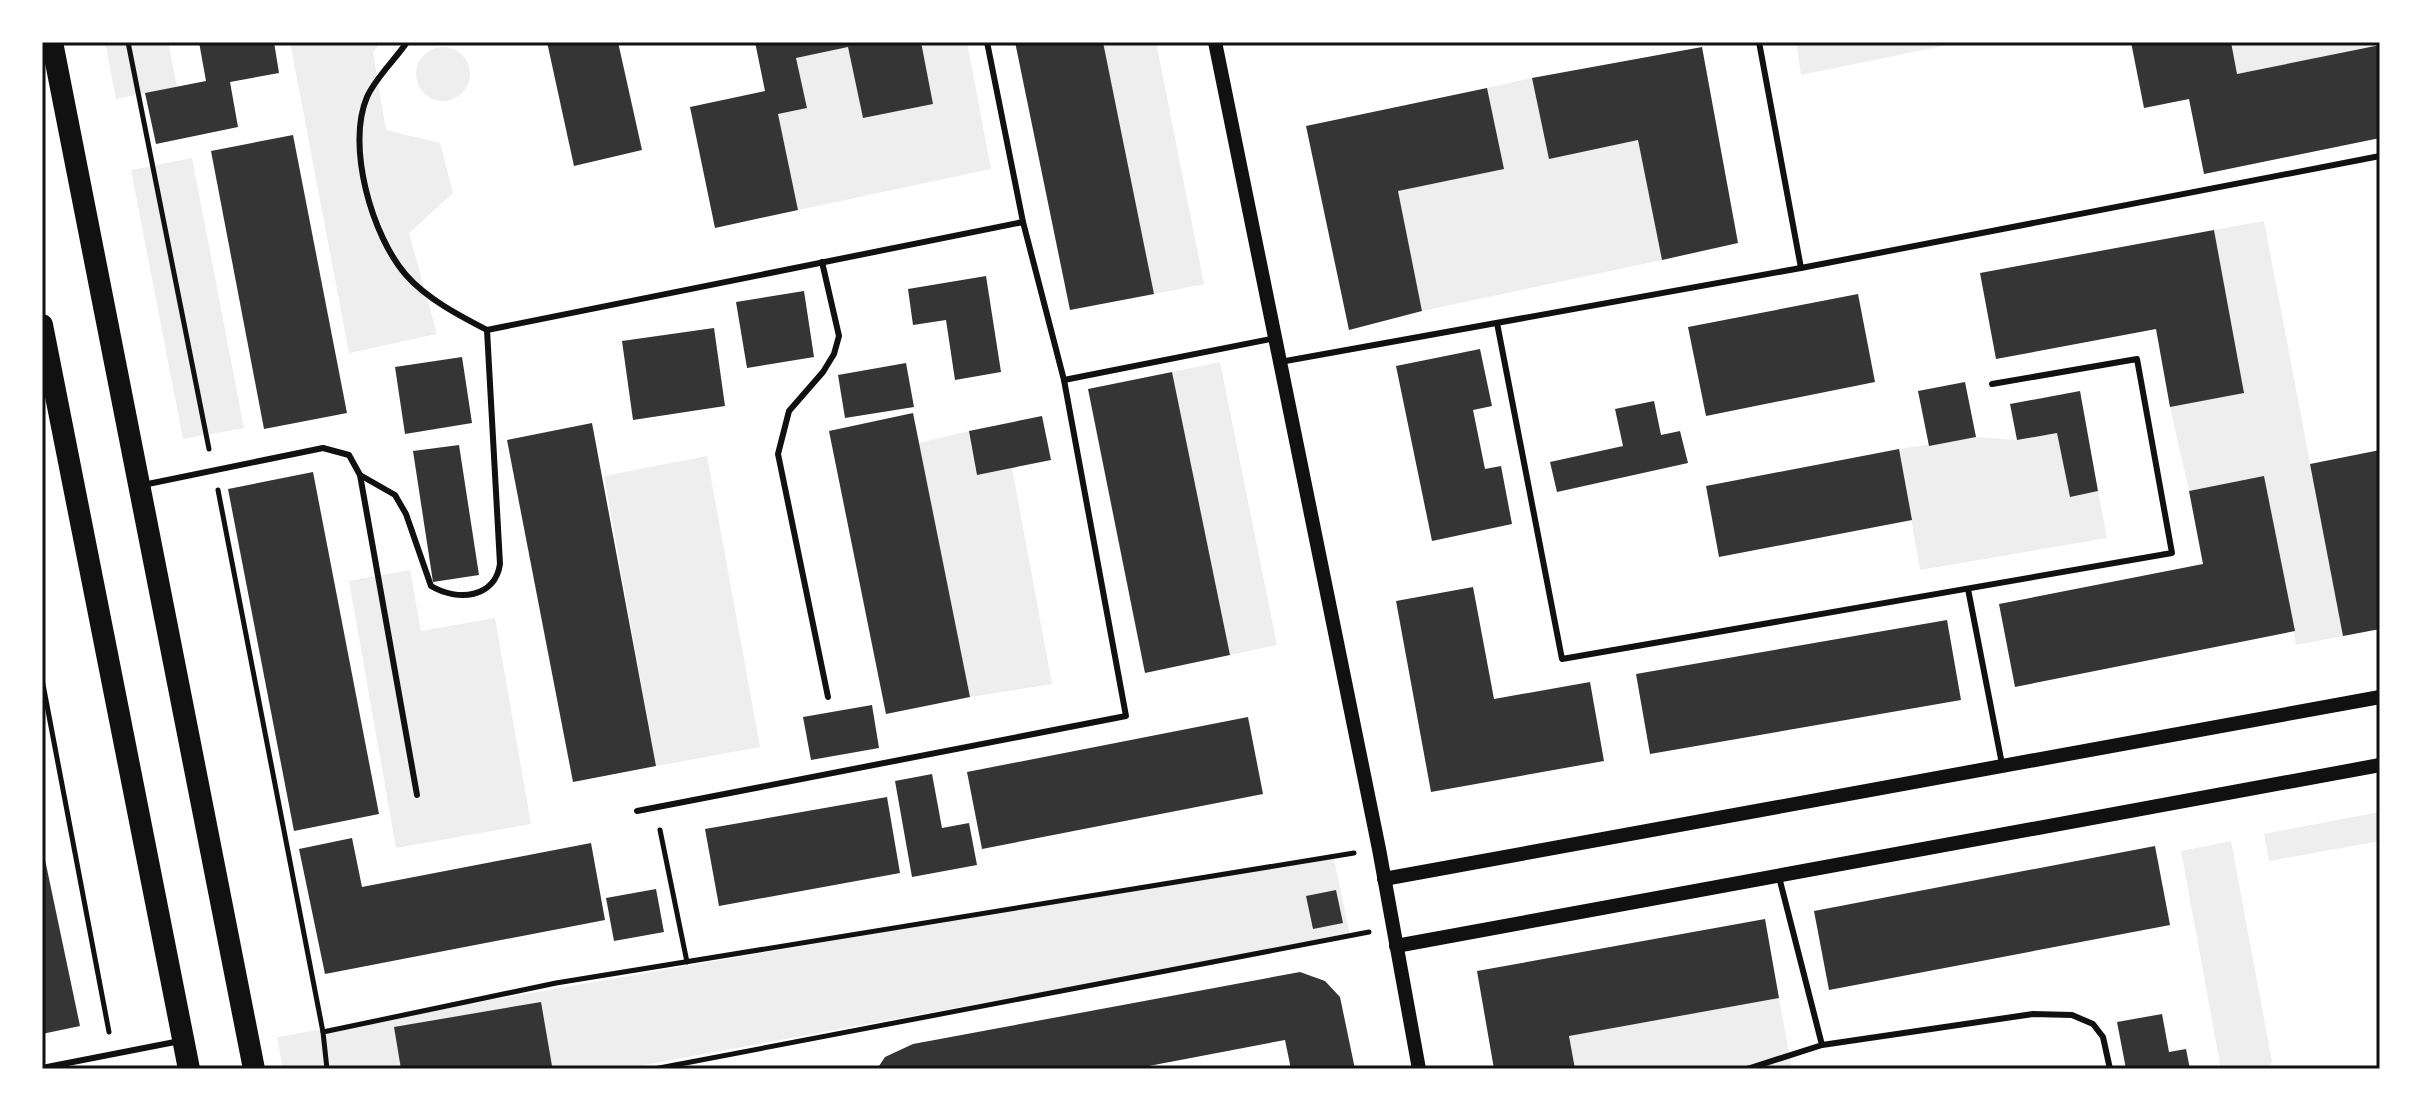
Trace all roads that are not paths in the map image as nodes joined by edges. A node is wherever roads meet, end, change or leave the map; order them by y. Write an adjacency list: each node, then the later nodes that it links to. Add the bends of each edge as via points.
1 (52, 42): 18 (highway)
2 (407, 42): 12 (lane, via 368,95 359,126 362,171 378,229 407,276 453,312)
3 (987, 42): 7 (lane)
4 (1215, 42): 13 (street)
5 (1759, 42): 9 (lane)
6 (2380, 156): 9 (lane)
7 (1023, 222): 8 (lane); 15 (lane)
8 (822, 262): 12 (lane); 20 (lane, via 839,336 823,372 789,411 778,454)
9 (1801, 268): 10 (lane)
10 (1497, 323): 14 (lane); 19 (lane, via 1562,659)
11 (42, 325): 29 (highway)
12 (487, 330): 17 (lane, via 500,564 498,578 487,591 460,596 431,586 395,495)
13 (1276, 338): 14 (street); 15 (lane)
14 (1280, 362): 27 (street)
15 (1064, 380): 25 (lane, via 1126,716)
16 (1992, 384): 19 (lane, via 2137,359 2172,553)
17 (360, 475): 18 (lane, via 349,455 323,448); 24 (lane)
18 (139, 486): 33 (highway)
19 (1968, 589): 23 (lane)
20 (828, 697)
21 (2380, 697): 23 (street)
22 (2380, 765): 26 (street)
23 (2002, 767): 27 (street)
24 (417, 795)
25 (637, 811)
26 (1778, 875): 28 (street); 30 (lane)
27 (1384, 879): 28 (street)
28 (1396, 946): 34 (street)
29 (183, 1041): 31 (lane); 32 (highway)
30 (1822, 1045): 35 (lane); 36 (lane, via 2033,1014 2072,1015 2093,1024 2103,1037)
31 (42, 1068)
32 (189, 1069)
33 (254, 1069)
34 (1419, 1069)
35 (1747, 1069)
36 (2110, 1069)

